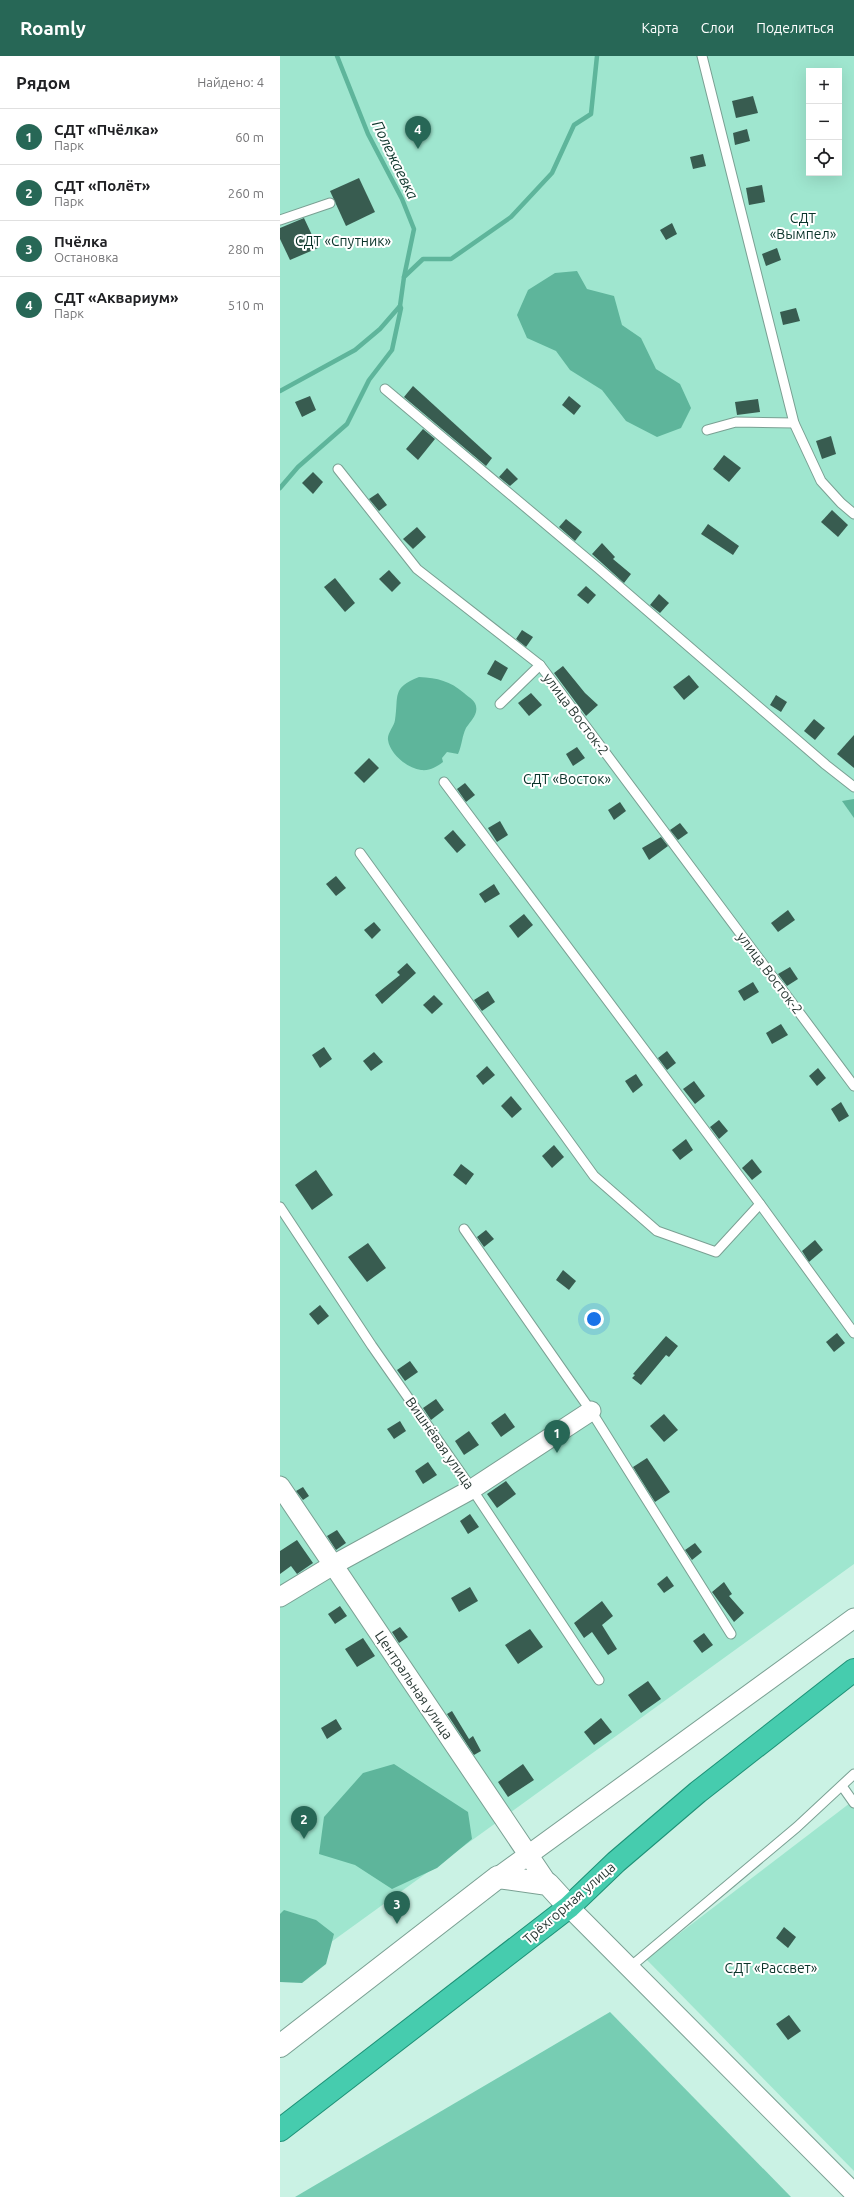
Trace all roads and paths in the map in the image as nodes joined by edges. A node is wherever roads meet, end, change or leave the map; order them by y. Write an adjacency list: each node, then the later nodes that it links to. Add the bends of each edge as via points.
1 (702, 56): 5 (lane)
2 (330, 203): 3 (lane)
3 (280, 220)
4 (385, 389): 12 (lane)
5 (794, 423): 6 (lane, via 736,422); 8 (lane, via 821,481 840,503)
6 (707, 430)
7 (338, 469): 9 (lane, улица Восток-2, via 417,569)
8 (854, 514)
9 (540, 665): 10 (lane); 14 (lane, улица Восток-2)
10 (500, 704)
11 (444, 782): 15 (lane)
12 (854, 787)
13 (360, 853): 15 (lane, via 594,1176 657,1231 716,1252)
14 (854, 1086)
15 (760, 1204): 18 (lane)
16 (280, 1207): 21 (lane, Вишнёвая улица, via 372,1346)
17 (464, 1229): 19 (lane)
18 (854, 1333)
19 (591, 1411): 21 (street); 25 (lane)
20 (280, 1486): 22 (street, Центральная улица)
21 (472, 1489): 22 (street); 27 (lane, Вишнёвая улица)
22 (333, 1565): 23 (street); 31 (street, Центральная улица)
23 (280, 1598)
24 (854, 1618): 31 (street)
25 (731, 1634)
26 (854, 1670): 34 (highway, Трёхгорная улица, via 698,1792 616,1862)
27 (599, 1680)
28 (854, 1774): 29 (lane)
29 (842, 1786): 30 (lane); 35 (lane)
30 (854, 1803)
31 (528, 1854): 32 (street); 33 (street, Центральная улица)
32 (498, 1877): 33 (street); 36 (street)
33 (548, 1884): 34 (street)
34 (569, 1907): 35 (street); 37 (highway, Трёхгорная улица)
35 (629, 1968): 38 (street)
36 (280, 2046)
37 (280, 2130)
38 (854, 2193)

